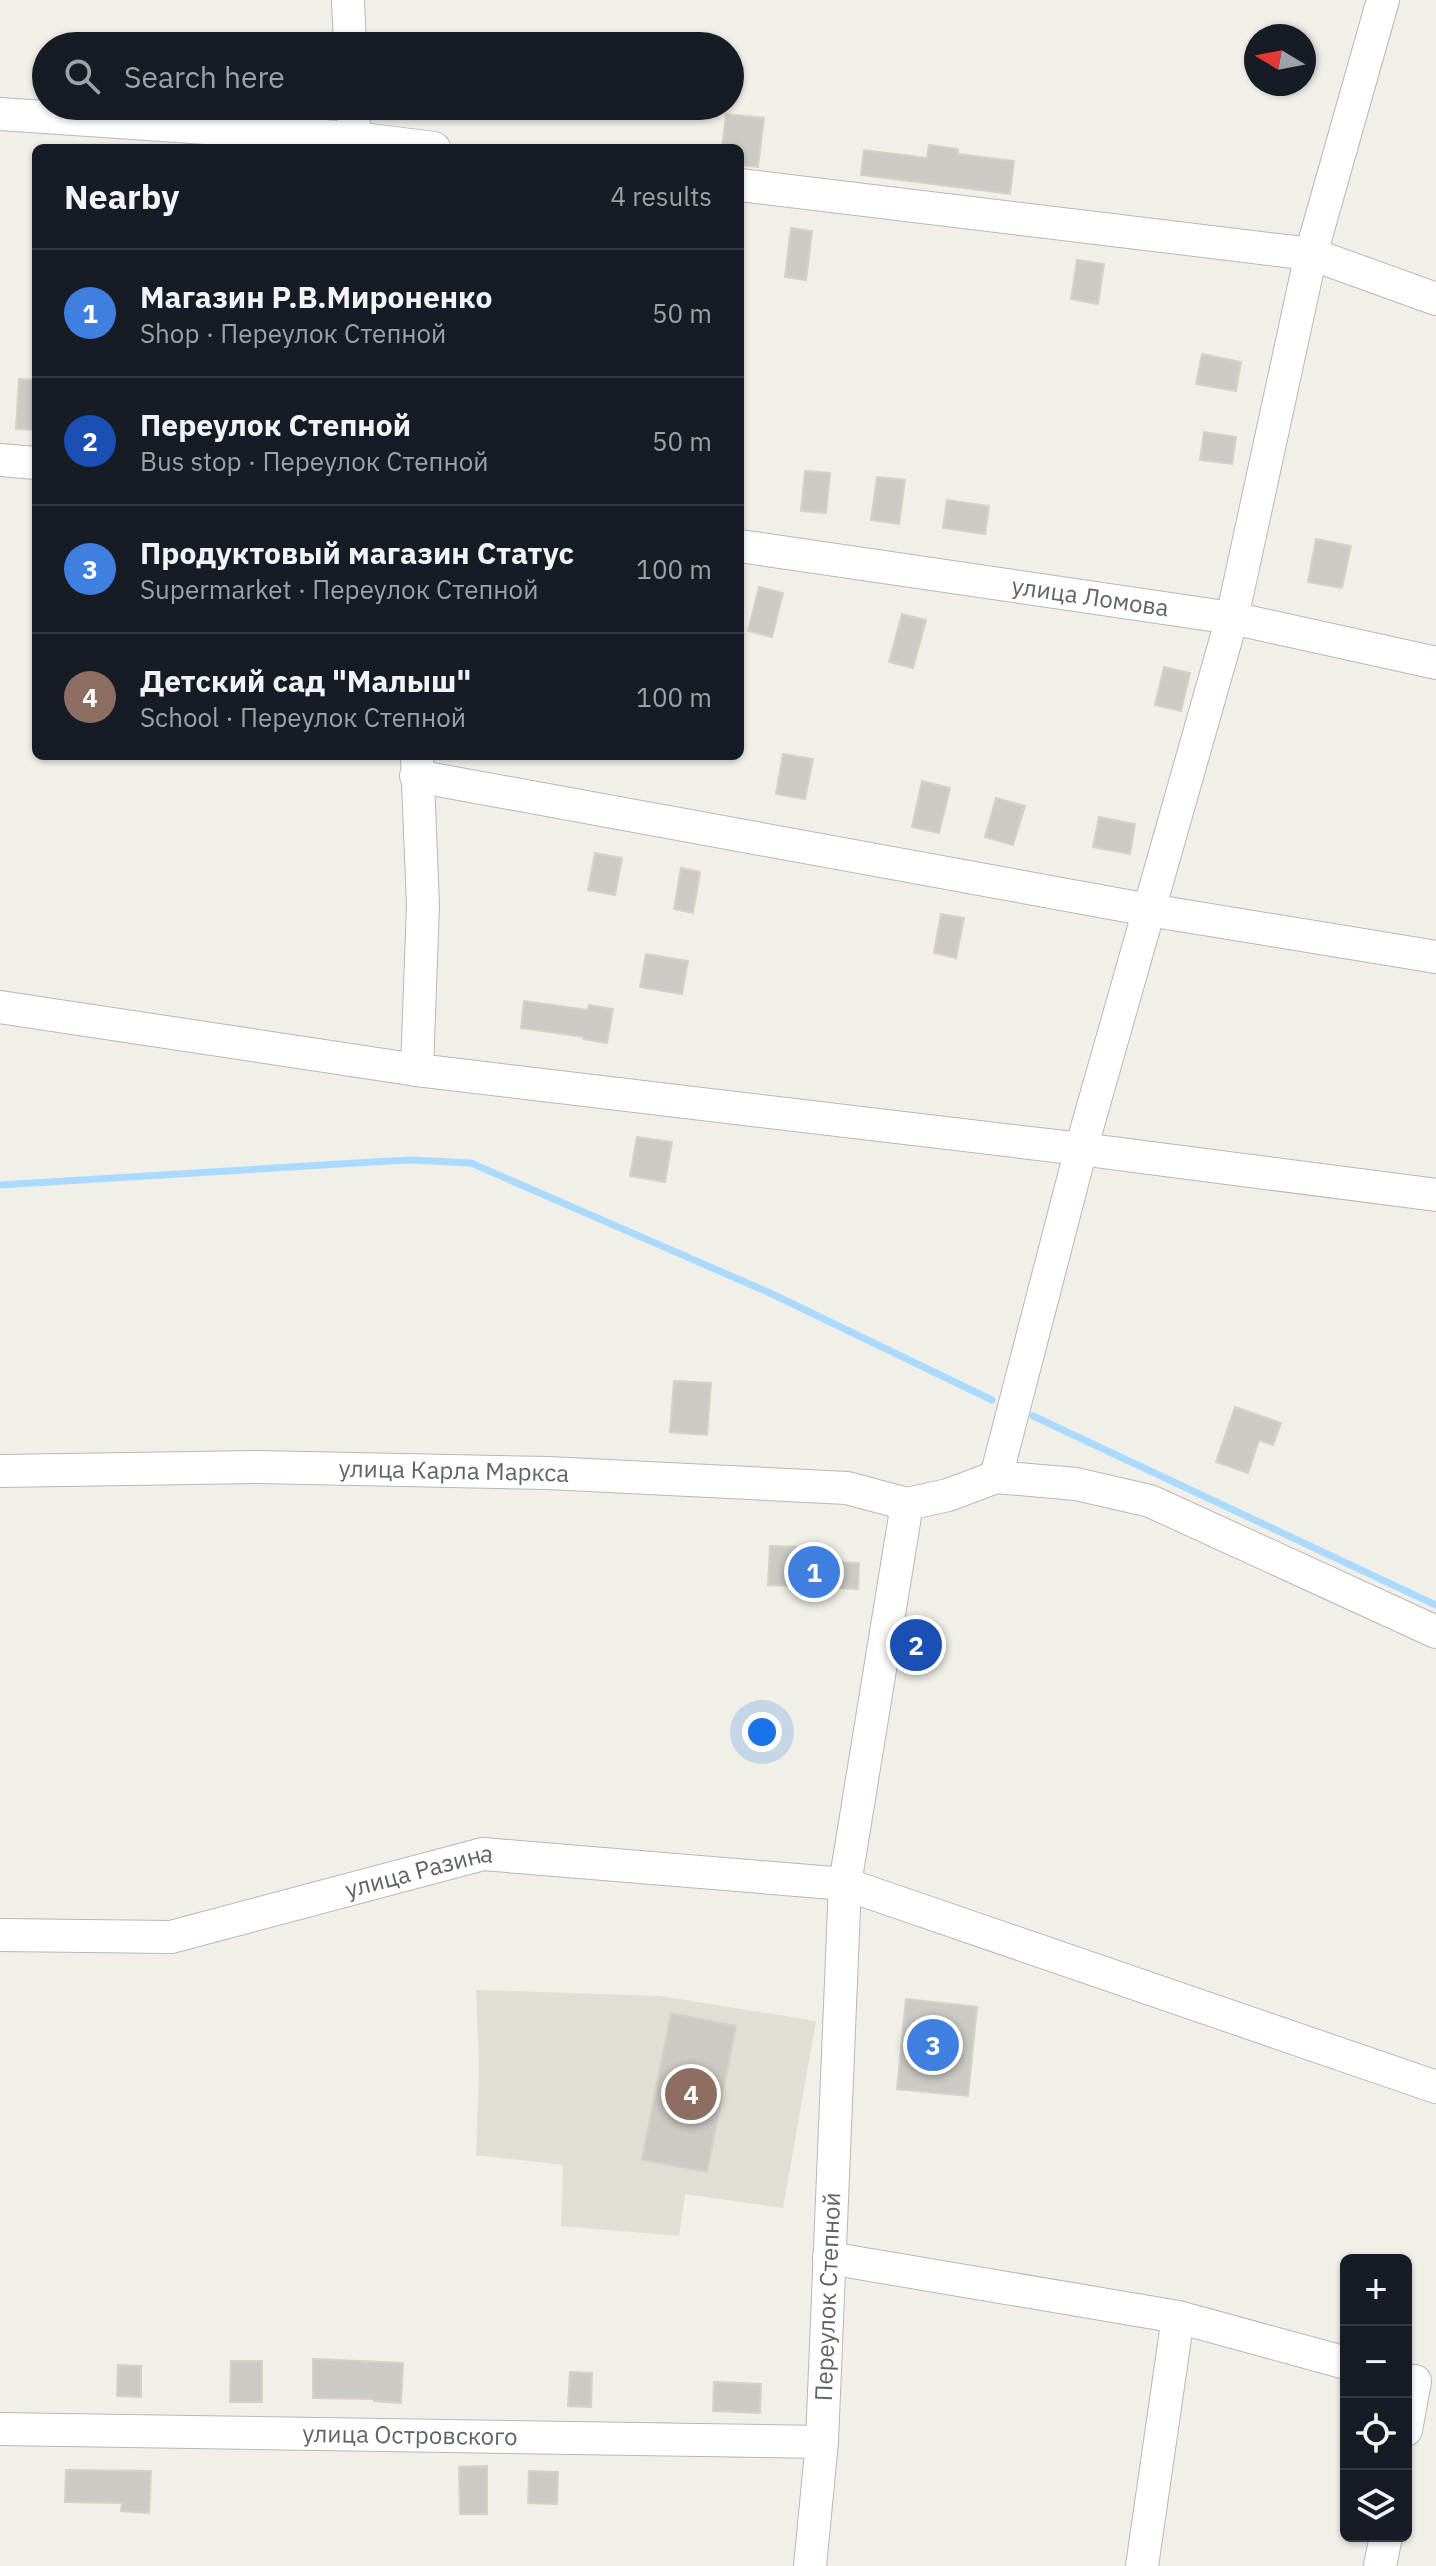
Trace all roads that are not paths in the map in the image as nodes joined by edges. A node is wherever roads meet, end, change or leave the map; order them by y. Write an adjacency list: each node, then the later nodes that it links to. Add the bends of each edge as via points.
1 (348, 0): 3 (street)
2 (1383, 0): 10 (street)
3 (349, 32)
4 (0, 114): 5 (street)
5 (32, 117)
6 (73, 120): 8 (street)
7 (354, 120): 8 (street)
8 (355, 143)
9 (744, 185): 10 (street)
10 (1311, 254): 11 (street); 15 (street)
11 (1436, 299)
12 (0, 460): 13 (street)
13 (32, 463)
14 (744, 547): 15 (street, улица Ломова)
15 (1232, 618): 16 (street, улица Ломова); 18 (street)
16 (1436, 663)
17 (416, 766): 18 (street); 21 (street, via 423,905)
18 (1149, 910): 19 (street); 22 (street)
19 (1436, 957)
20 (0, 1007): 21 (street)
21 (417, 1070): 22 (street)
22 (1081, 1149): 23 (street); 25 (street)
23 (1436, 1195)
24 (0, 1471): 26 (street, улица Карла Маркса, via 258,1467 548,1473 847,1488)
25 (996, 1477): 26 (street); 27 (street, via 1076,1484 1150,1501)
26 (907, 1504): 28 (street, Переулок Степной)
27 (1436, 1632)
28 (845, 1884): 29 (street, улица Разина, via 483,1854 171,1937); 30 (street, улица Разина); 31 (street, Переулок Степной)
29 (0, 1935)
30 (1436, 2087)
31 (829, 2258): 32 (street); 37 (street, Переулок Степной)
32 (1178, 2317): 33 (street); 40 (street)
33 (1340, 2361)
34 (1419, 2383): 35 (street)
35 (1412, 2408)
36 (0, 2429): 37 (street, улица Островского)
37 (822, 2442): 39 (street, Переулок Степной)
38 (1385, 2542): 41 (street)
39 (810, 2566)
40 (1142, 2566)
41 (1380, 2566)

